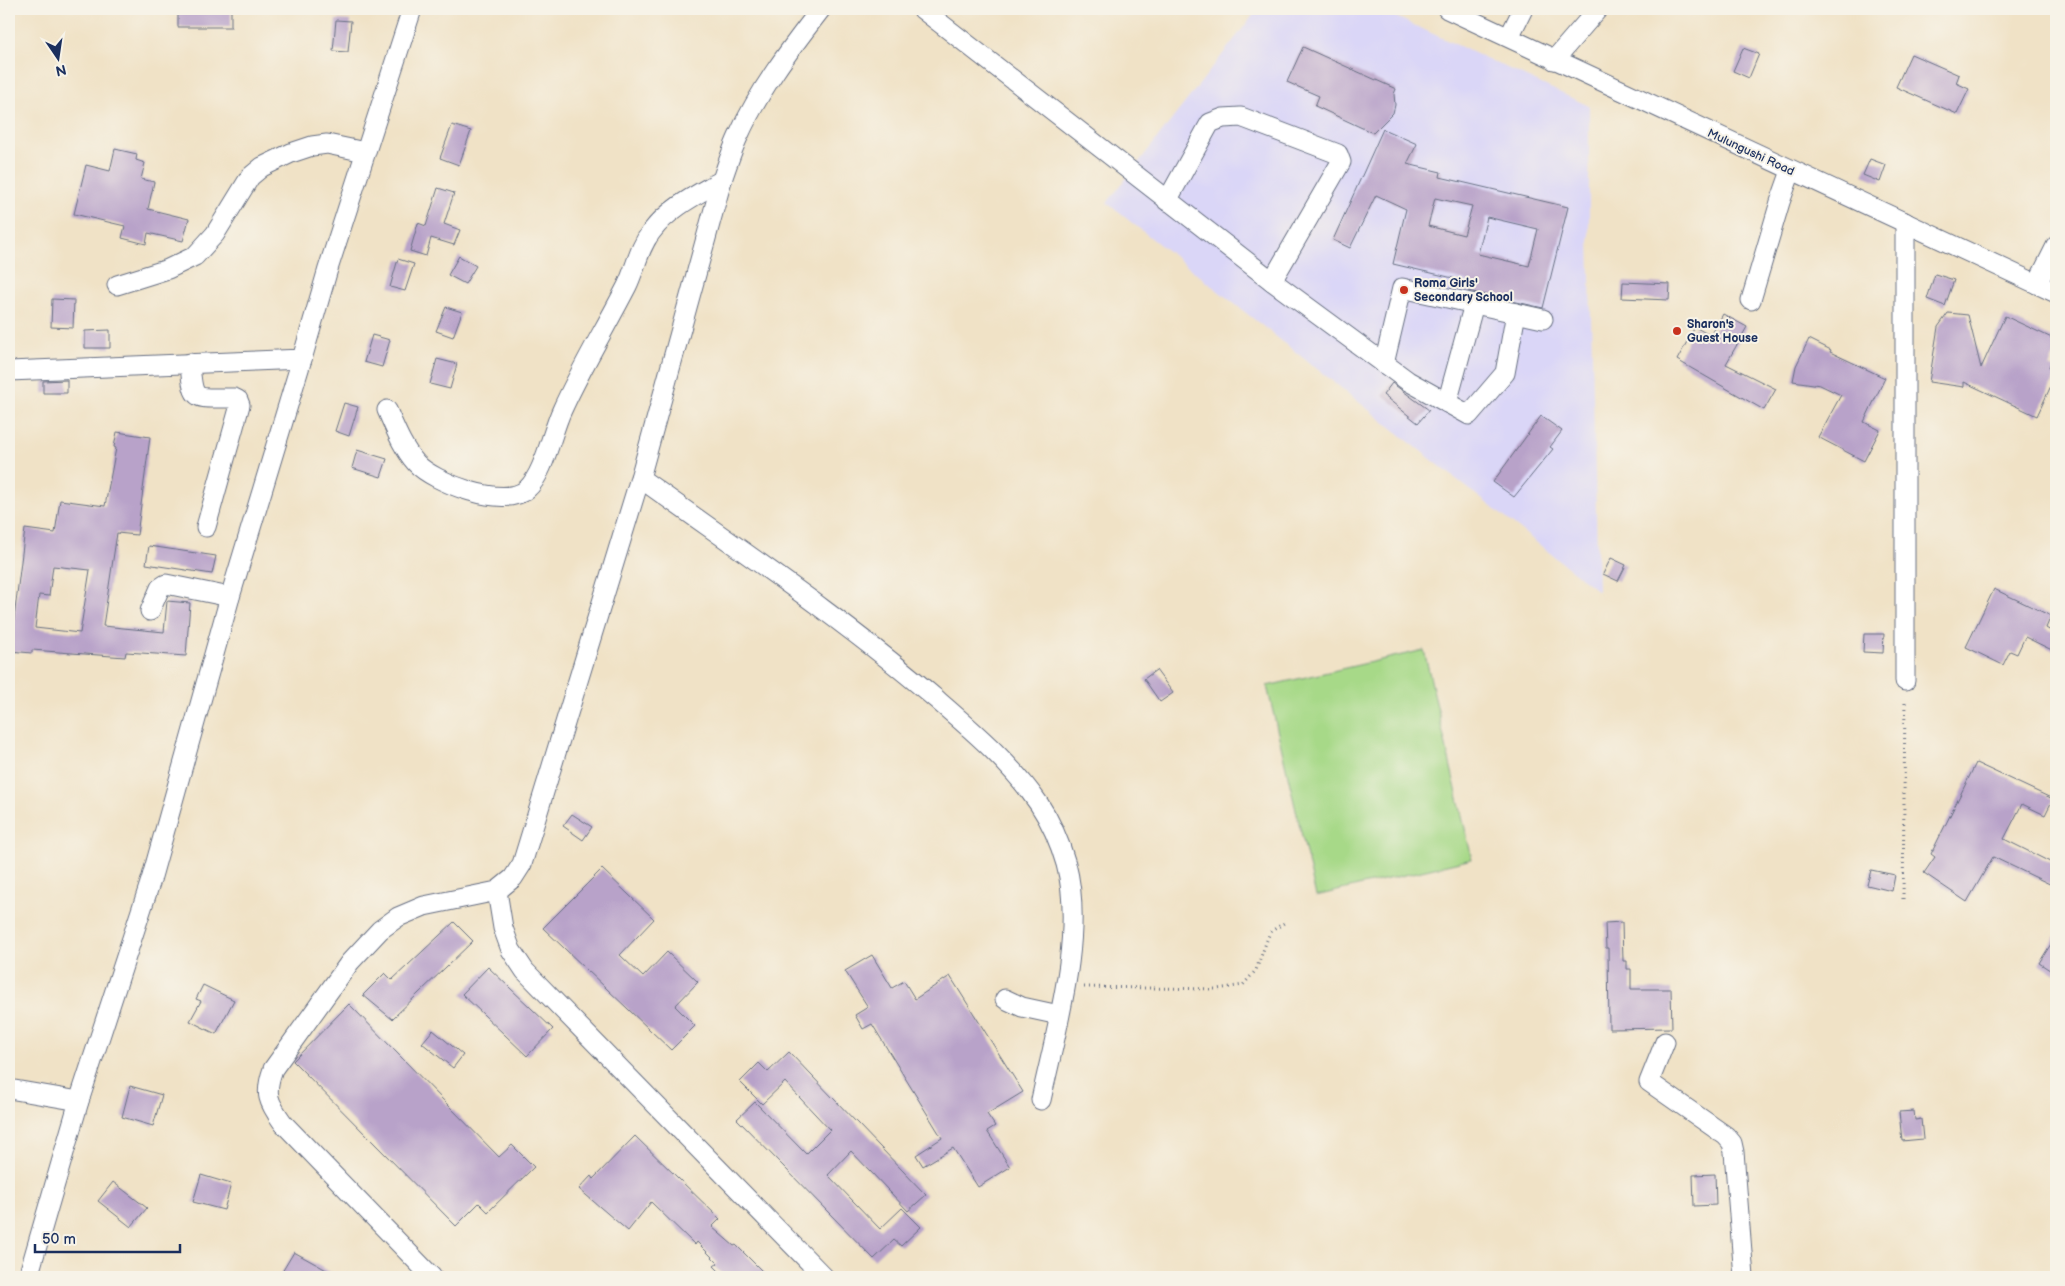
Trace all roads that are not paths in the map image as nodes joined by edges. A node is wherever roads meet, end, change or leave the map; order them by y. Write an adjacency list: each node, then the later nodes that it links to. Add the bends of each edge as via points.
1 (412, 9): 9 (street)
2 (821, 9): 11 (street, via 775,71 756,103 738,137)
3 (922, 9): 12 (street)
4 (1447, 9): 7 (street, Mulungushi Road)
5 (1523, 9): 7 (street)
6 (1598, 9): 8 (street)
7 (1509, 37): 8 (street, Mulungushi Road)
8 (1554, 60): 10 (street, Mulungushi Road)
9 (365, 152): 17 (street, via 327,144 290,153 268,163 250,177 214,234 195,256 168,269); 23 (street)
10 (1791, 171): 13 (street, Mulungushi Road); 19 (street)
11 (722, 180): 28 (street, via 663,218 651,231 562,410 537,476 527,490 511,497 500,497 461,488 432,474 408,453); 29 (street)
12 (1167, 201): 15 (street); 15 (street, via 1210,123 1223,118 1240,117 1338,154 1341,162)
13 (1905, 222): 16 (street, Mulungushi Road); 33 (street)
14 (2056, 246): 16 (street)
15 (1272, 281): 25 (street)
16 (2037, 284): 18 (street, Mulungushi Road)
17 (117, 285)
18 (2056, 293)
19 (1751, 300)
20 (1474, 304): 21 (street); 25 (street, via 1402,288); 27 (street)
21 (1516, 313): 22 (street); 27 (street, via 1504,373 1469,415)
22 (1543, 319)
23 (302, 359): 24 (street); 31 (street)
24 (190, 363): 26 (street); 30 (street, via 194,393 200,398 234,398 240,405)
25 (1384, 364): 27 (street)
26 (9, 371)
27 (1447, 403)
28 (386, 410)
29 (640, 478): 34 (street, via 522,864 513,878); 36 (street, via 890,659 970,730 1039,805 1056,836 1066,866 1070,896 1071,939)
30 (206, 527)
31 (230, 597): 32 (street, via 166,584 160,588); 40 (street, via 151,880)
32 (150, 611)
33 (1905, 681)
34 (497, 891): 42 (street, via 424,906 398,917 380,930 323,998 268,1081 267,1097 283,1123); 43 (street, via 503,928 511,950 525,971)
35 (1005, 999): 36 (street, via 1022,1007)
36 (1059, 1015): 39 (street)
37 (1665, 1042): 44 (street, via 1649,1082 1732,1143)
38 (9, 1089): 40 (street)
39 (1041, 1100)
40 (79, 1101): 41 (street)
41 (28, 1277)
42 (432, 1277)
43 (824, 1277)
44 (1744, 1277)

